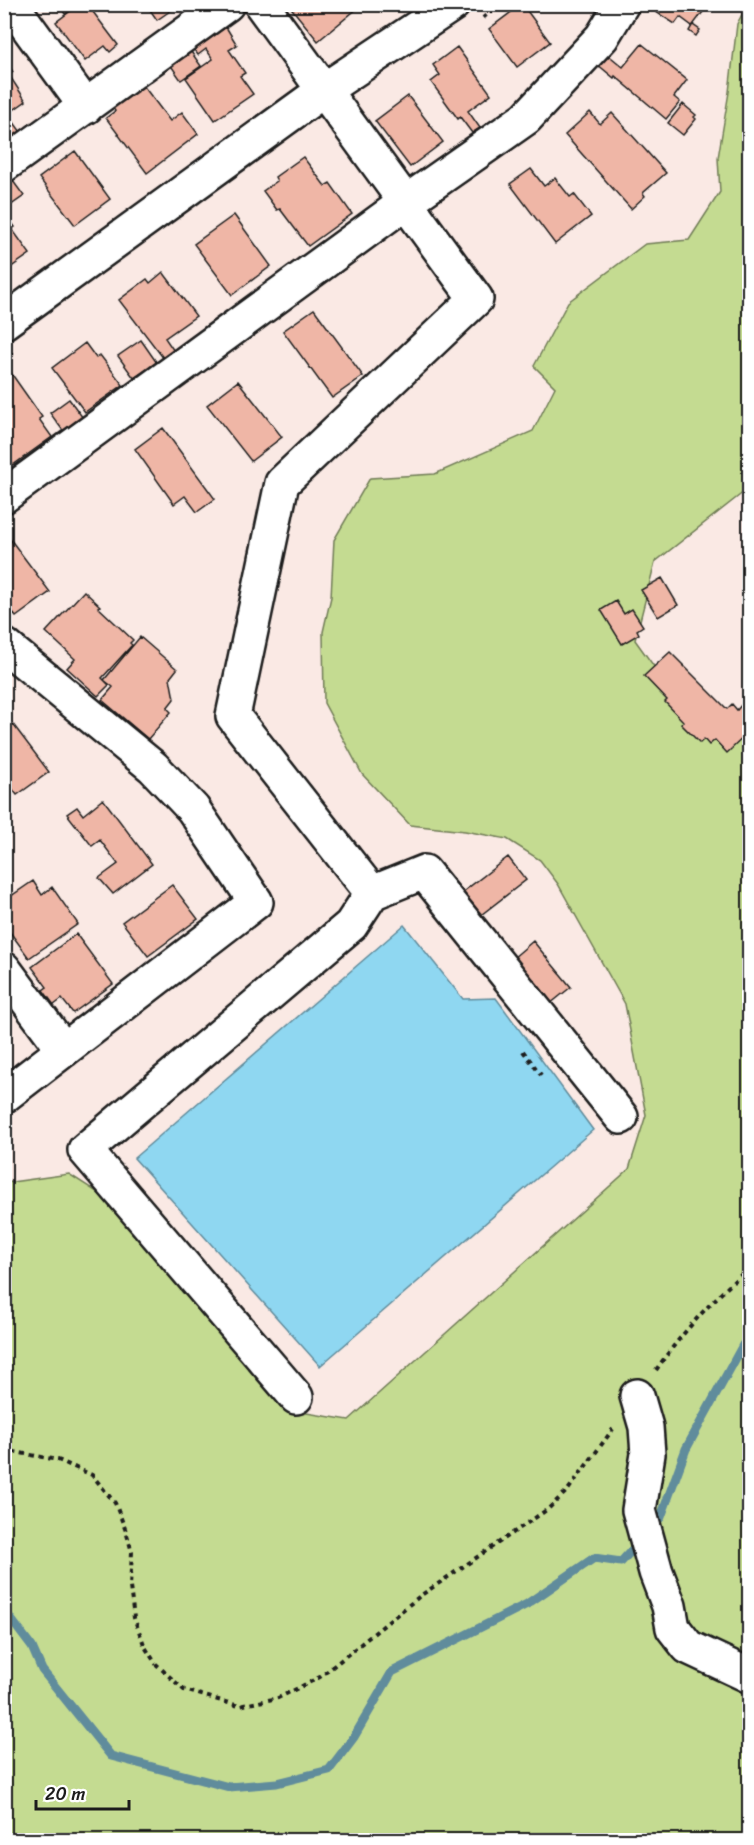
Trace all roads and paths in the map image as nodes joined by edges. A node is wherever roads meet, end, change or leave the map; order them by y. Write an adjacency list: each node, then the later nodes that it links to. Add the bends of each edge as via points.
1 (11, 4): 7 (street)
2 (227, 4): 7 (street)
3 (261, 4): 6 (street)
4 (453, 4): 6 (street)
5 (622, 4): 9 (street, via 602,37 526,118)
6 (324, 90): 9 (street); 10 (street)
7 (86, 107): 8 (street)
8 (4, 165)
9 (406, 202): 11 (street); 13 (street, via 476,299 282,483 234,716)
10 (4, 322)
11 (4, 496)
12 (4, 645): 15 (street, via 153,767 193,809 256,902)
13 (372, 893): 17 (street, via 424,872); 19 (street, via 351,925 85,1150)
14 (4, 969): 15 (street)
15 (64, 1050): 16 (street)
16 (4, 1096)
17 (621, 1117)
18 (750, 1267): 20 (path, via 675,1342)
19 (296, 1396)
20 (637, 1396): 21 (path, via 568,1490 548,1509 420,1596 320,1677 278,1698 239,1706 184,1690 156,1664 145,1647 134,1618 130,1587 132,1552 126,1532 115,1503 92,1475 58,1460); 22 (street, via 646,1427 648,1454 639,1510 673,1628 688,1647)
21 (4, 1450)
22 (750, 1676)

